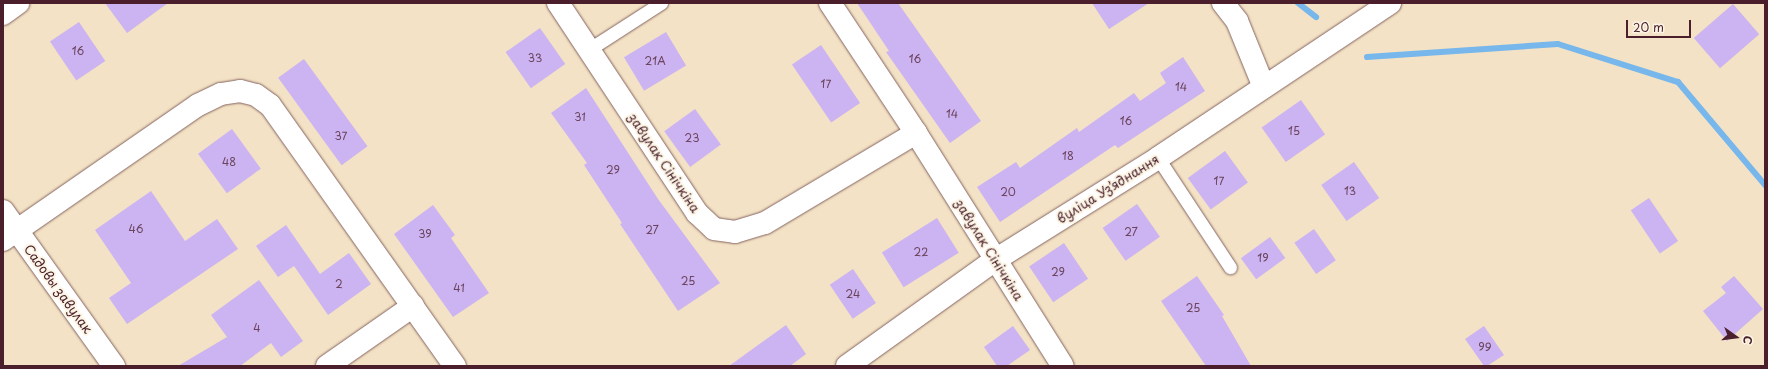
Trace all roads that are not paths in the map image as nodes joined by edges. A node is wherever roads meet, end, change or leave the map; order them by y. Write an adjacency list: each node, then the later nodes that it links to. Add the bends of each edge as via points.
1 (18, 3): 7 (street)
2 (558, 3): 8 (street, завулак Сінічкіна)
3 (661, 3): 8 (lane)
4 (830, 3): 10 (street, завулак Сінічкіна)
5 (1223, 3): 9 (street, via 1237,21)
6 (1376, 7): 9 (street, вуліца Узʼяднання)
7 (3, 14)
8 (588, 50): 10 (street, завулак Сінічкіна, via 697,213 714,229 735,232 765,223)
9 (1264, 87): 11 (street, вуліца Узʼяднання)
10 (916, 133): 14 (street, завулак Сінічкіна)
11 (1158, 158): 14 (street, вуліца Узʼяднання); 15 (lane)
12 (3, 210): 13 (street, Садовы завулак)
13 (10, 235): 16 (street, via 198,105 221,94 240,90 256,95 270,105); 17 (street, Садовы завулак)
14 (995, 260): 20 (street, вуліца Узʼяднання); 21 (street, завулак Сінічкіна)
15 (1230, 267)
16 (412, 306): 18 (street); 19 (street)
17 (114, 366)
18 (327, 366)
19 (455, 366)
20 (847, 366)
21 (1063, 366)

